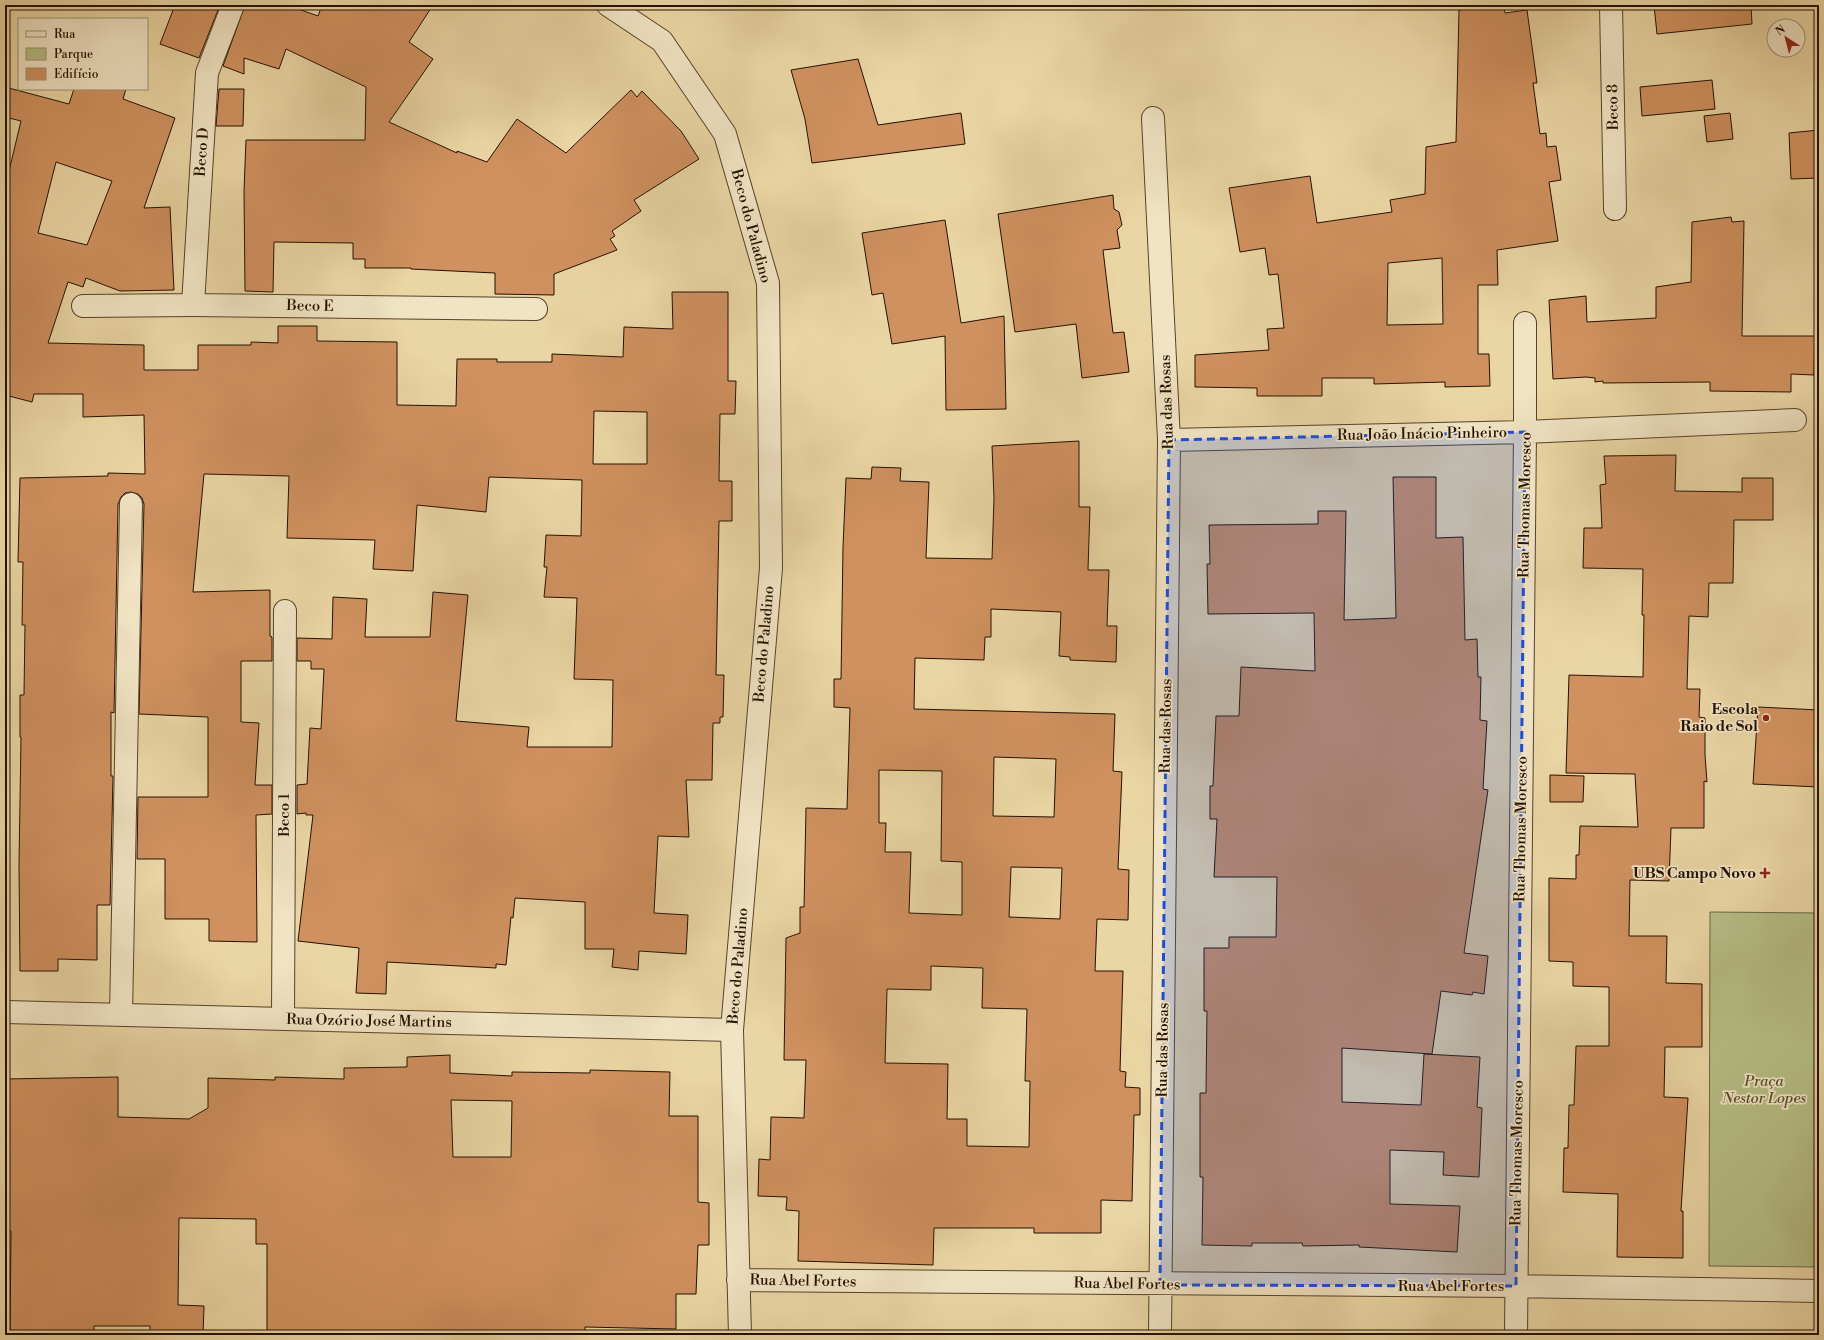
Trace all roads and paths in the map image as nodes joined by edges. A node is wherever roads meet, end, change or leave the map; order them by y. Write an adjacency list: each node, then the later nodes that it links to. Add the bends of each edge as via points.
1 (233, 5): 6 (street, Beco D, via 207,73)
2 (608, 5): 18 (street, Beco do Paladino, via 662,41 725,134 768,283 771,568)
3 (1611, 5): 5 (street, Beco 8)
4 (1153, 118): 12 (street, Rua das Rosas)
5 (1615, 209)
6 (193, 305): 7 (street, Beco E); 8 (street, Beco E)
7 (83, 306)
8 (536, 309)
9 (1525, 323): 11 (street, Rua Thomas Moresco)
10 (1795, 420): 11 (street, Rua João Inácio Pinheiro)
11 (1525, 432): 12 (street, Rua João Inácio Pinheiro); 21 (street, Rua Thomas Moresco)
12 (1169, 440): 20 (street, Rua das Rosas)
13 (130, 504): 16 (street)
14 (285, 611): 17 (street, Beco 1)
15 (5, 1012): 16 (street, Rua Ozório José Martins)
16 (121, 1015): 17 (street, Rua Ozório José Martins)
17 (283, 1018): 18 (street, Rua Ozório José Martins)
18 (732, 1030): 19 (street, Beco do Paladino)
19 (738, 1280): 20 (street, Rua Abel Fortes); 23 (street, Beco do Paladino)
20 (1160, 1285): 21 (street, Rua Abel Fortes); 24 (street, Rua das Rosas)
21 (1516, 1286): 22 (street, Rua Abel Fortes); 25 (street, Rua Thomas Moresco)
22 (1819, 1291)
23 (740, 1335)
24 (1160, 1335)
25 (1516, 1335)

